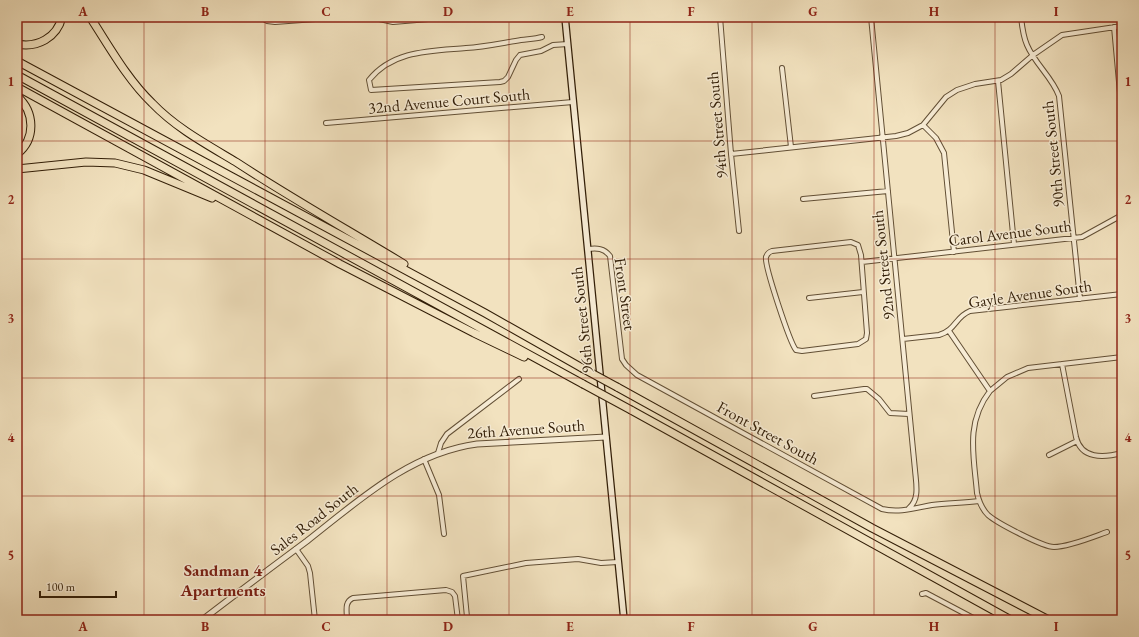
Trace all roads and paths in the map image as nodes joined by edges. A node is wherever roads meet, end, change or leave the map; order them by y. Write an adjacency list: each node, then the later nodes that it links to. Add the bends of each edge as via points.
1 (62, 17): 15 (highway, via 55,32 42,42)
2 (90, 17): 17 (highway)
3 (95, 17): 17 (highway)
4 (342, 17): 11 (street, via 275,22)
5 (371, 17): 6 (street, via 392,22)
6 (452, 17)
7 (565, 17): 16 (main road, 96th Street South)
8 (720, 17): 32 (street, 94th Street South)
9 (871, 17): 29 (street, 92nd Street South)
10 (1021, 17): 18 (street, 90th Street South, via 1027,47)
11 (262, 18)
12 (1122, 26): 13 (street)
13 (1114, 28): 18 (street, via 1062,35); 26 (street)
14 (542, 37): 16 (street, 32nd Avenue Court South, via 481,47 412,54 391,62 376,73 369,80 371,90 500,82 508,78 520,55)
15 (17, 44)
16 (568, 44): 25 (main road, 96th Street South)
17 (111, 50): 49 (highway, via 151,103 192,136)
18 (1033, 55): 22 (street, via 1011,74); 39 (street, 90th Street South, via 1054,84 1059,96)
19 (17, 61): 49 (highway)
20 (782, 68): 30 (street)
21 (17, 75): 55 (highway)
22 (998, 81): 28 (street, via 975,84 957,90 946,97); 40 (street)
23 (17, 87): 36 (highway)
24 (17, 96): 31 (highway, via 26,107 31,124 29,139)
25 (573, 102): 27 (street, 32nd Avenue Court South); 41 (main road, 96th Street South)
26 (1122, 115)
27 (326, 123)
28 (923, 125): 29 (street, via 908,133); 42 (street, via 936,138 944,153)
29 (883, 138): 30 (street); 34 (street, 92nd Street South)
30 (791, 148): 32 (street)
31 (17, 154)
32 (731, 154): 38 (street, 94th Street South)
33 (17, 169): 36 (highway, via 91,162 121,164 163,178)
34 (888, 191): 35 (street); 43 (street, 92nd Street South)
35 (803, 199)
36 (252, 215): 55 (highway, via 340,264 467,329)
37 (1122, 215): 39 (street, Carol Avenue South, via 1082,237)
38 (739, 231)
39 (1074, 238): 40 (street, Carol Avenue South); 48 (street, 90th Street South)
40 (1014, 244): 42 (street, Carol Avenue South)
41 (588, 249): 53 (street, Front Street, via 600,248 609,254 611,259); 60 (main road, 96th Street South)
42 (954, 252): 43 (street, Carol Avenue South)
43 (895, 258): 44 (street, Carol Avenue South); 51 (street, 92nd Street South)
44 (862, 262): 45 (street); 45 (street, via 858,245 851,242 772,251 766,258 787,331 794,348 798,351 858,344 866,339)
45 (863, 292): 47 (street)
46 (1122, 294): 48 (street, Gayle Avenue South)
47 (809, 298)
48 (1080, 298): 50 (street, Gayle Avenue South, via 970,311)
49 (485, 313): 82 (highway, bridge, via 872,528)
50 (949, 331): 51 (street, via 939,335); 57 (street)
51 (903, 339): 59 (street, 92nd Street South)
52 (1122, 357): 54 (street)
53 (622, 359): 68 (street, Front Street South, via 638,375 878,507 895,511)
54 (1062, 364): 57 (street, via 1033,367 1017,372 1002,380); 61 (street)
55 (572, 378): 81 (highway, bridge)
56 (519, 379): 62 (street, via 447,434)
57 (990, 391): 67 (street, via 977,412 973,430 972,442)
58 (814, 396): 59 (street, via 864,389 872,393 890,413)
59 (909, 414): 68 (street, 92nd Street South, via 917,492 914,504)
60 (606, 437): 62 (street, 26th Avenue South, via 477,444); 72 (main road, 96th Street South)
61 (1077, 441): 63 (street, via 1083,451 1092,455); 64 (street)
62 (438, 453): 65 (street, 26th Avenue South)
63 (1122, 454)
64 (1049, 455)
65 (424, 459): 66 (street, 26th Avenue South); 70 (street, via 439,495)
66 (384, 482): 71 (street, Sales Road South)
67 (979, 501): 68 (street, Front Street South); 69 (street, via 984,511 993,519 1047,546 1063,546)
68 (909, 508)
69 (1107, 532)
70 (444, 534)
71 (296, 549): 74 (street, Sales Road South); 75 (street, via 310,573)
72 (618, 562): 78 (street, via 583,559 526,562 463,576 467,617); 79 (main road, 96th Street South)
73 (922, 594): 80 (street, via 926,593)
74 (202, 620)
75 (315, 620)
76 (347, 620): 77 (street, via 346,607 351,598 446,590 455,594)
77 (458, 620)
78 (472, 620)
79 (624, 620)
80 (977, 620)
81 (1011, 620)
82 (1049, 620)

